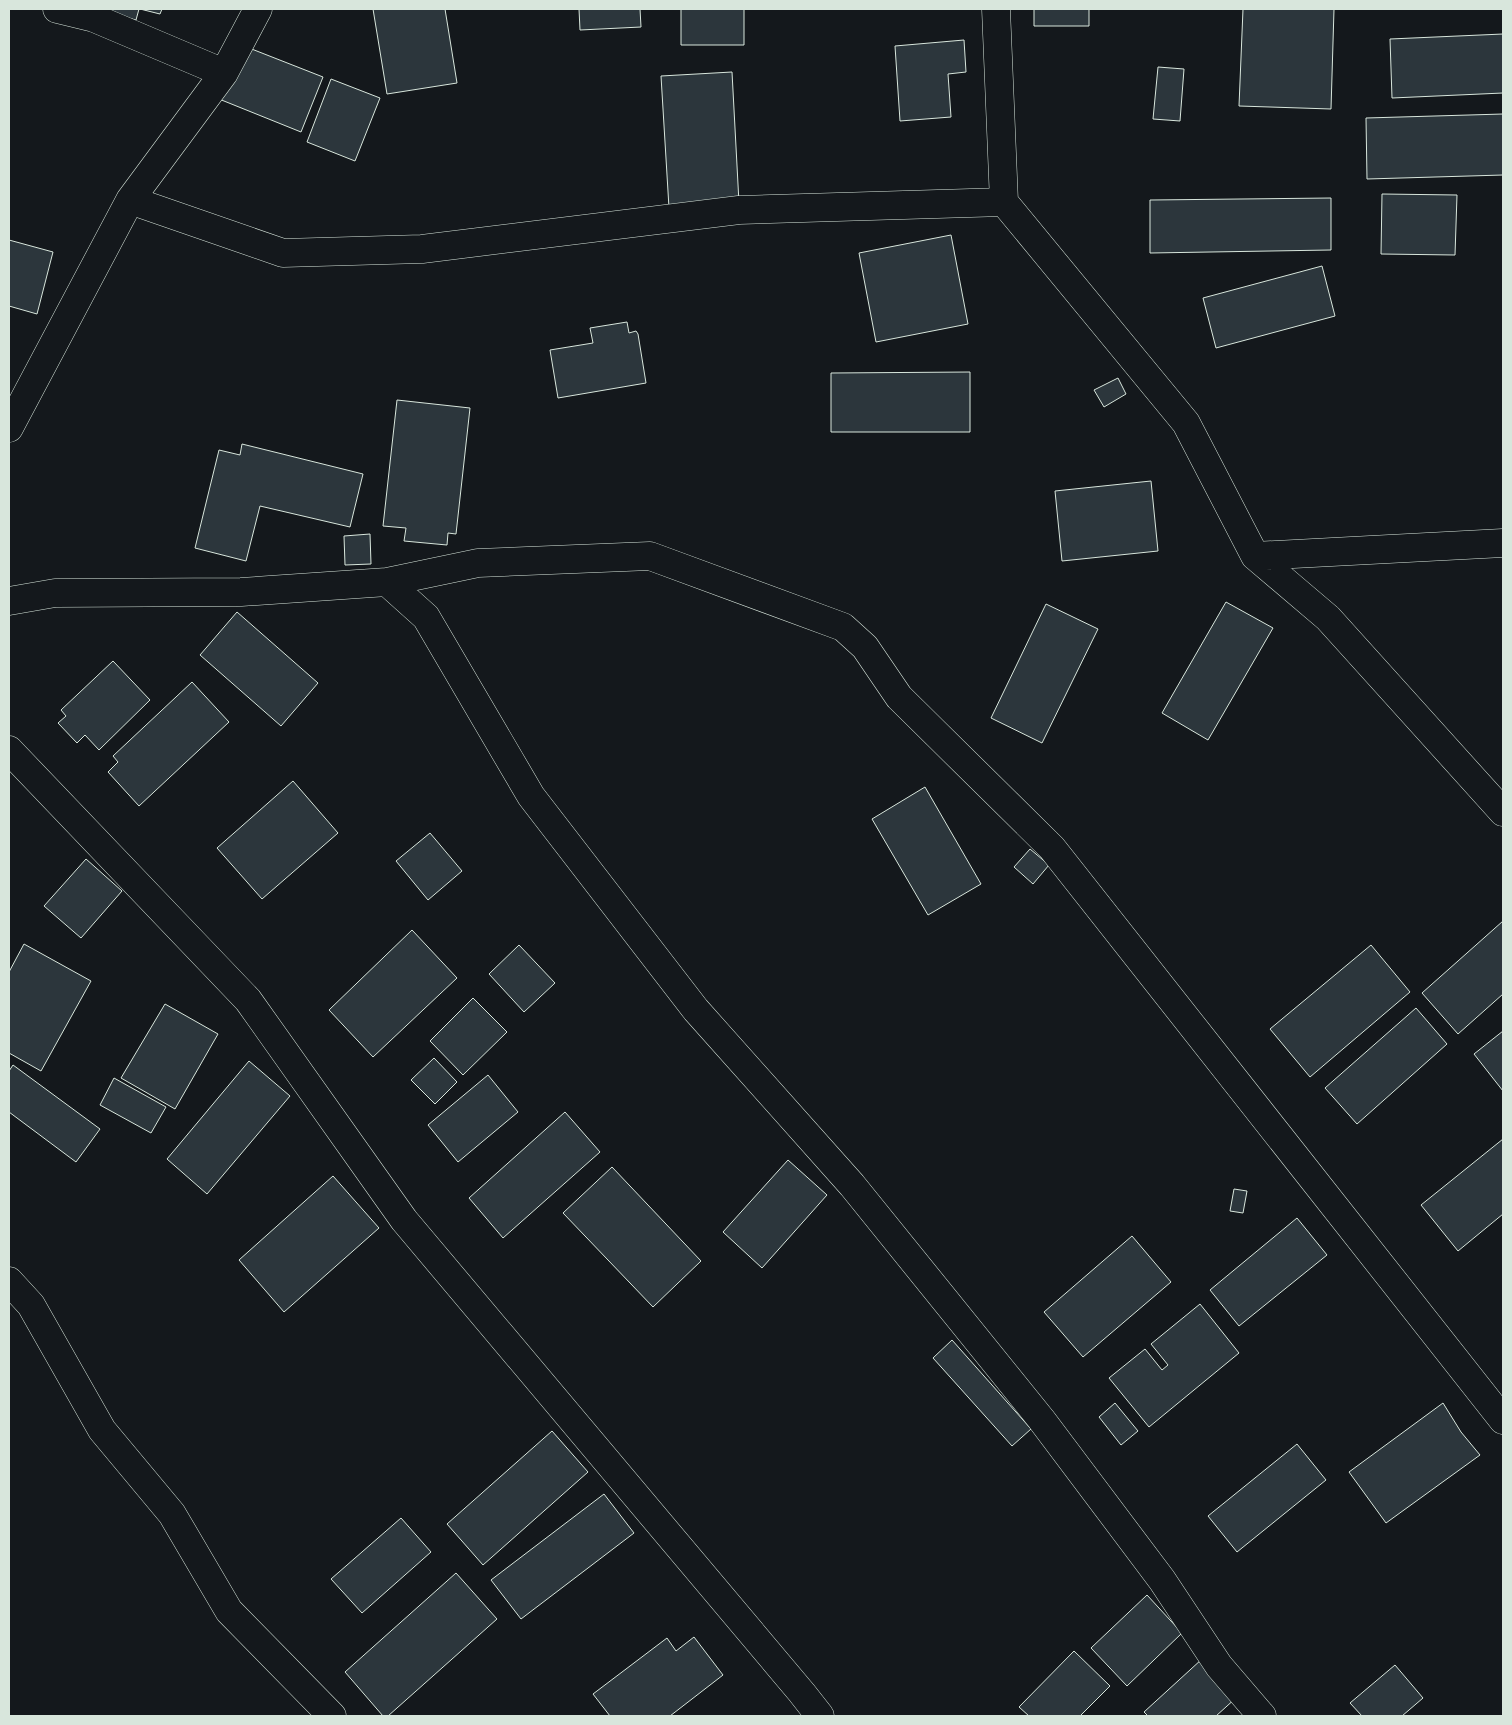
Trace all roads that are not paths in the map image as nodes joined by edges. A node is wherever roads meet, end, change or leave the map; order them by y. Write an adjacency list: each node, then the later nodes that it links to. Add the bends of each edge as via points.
1 (57, 9): 4 (street, via 94,18)
2 (258, 9): 4 (street)
3 (996, 9): 6 (street)
4 (224, 73): 5 (street)
5 (130, 200): 6 (street, via 284,253 422,249 739,210); 7 (street)
6 (1004, 202): 9 (street, via 1186,424)
7 (9, 428)
8 (1503, 543): 9 (street)
9 (1255, 556): 13 (street, via 1328,618)
10 (387, 582): 11 (street, via 241,592 55,593); 15 (street, via 478,563 650,556 843,627 865,648 899,697 1052,848); 18 (street, via 426,617 537,804 696,1010 852,1185 1041,1419 1162,1580 1219,1666)
11 (9, 601)
12 (9, 750): 17 (street, via 248,1000 404,1220)
13 (1503, 812)
14 (9, 1280): 16 (street, via 31,1304 102,1430 172,1514 229,1611)
15 (1503, 1420)
16 (332, 1716)
17 (820, 1716)
18 (1262, 1716)

